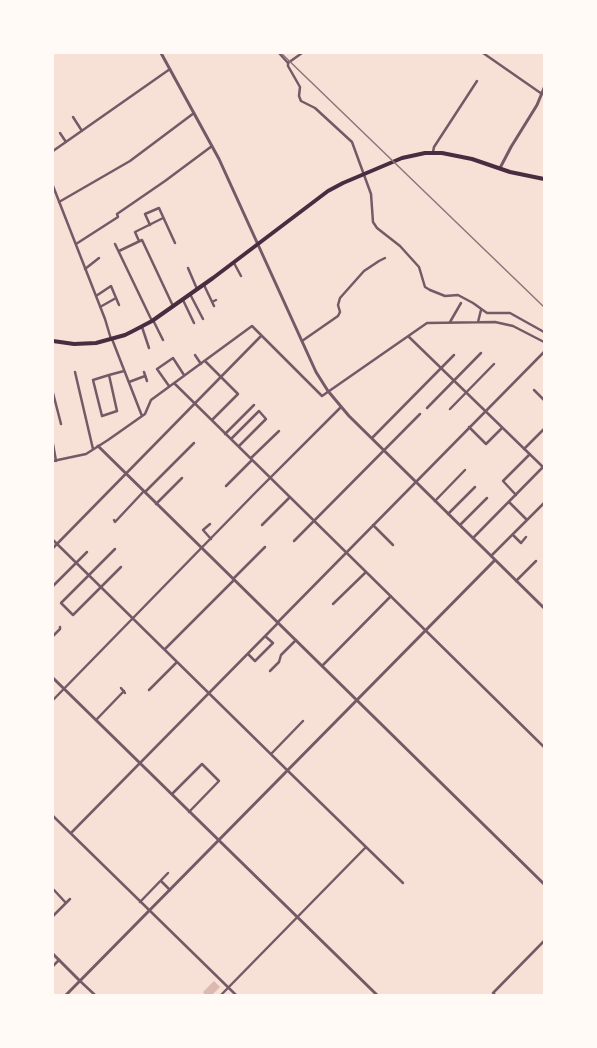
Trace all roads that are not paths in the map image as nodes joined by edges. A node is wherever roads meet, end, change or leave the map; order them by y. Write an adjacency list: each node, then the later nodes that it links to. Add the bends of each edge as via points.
1 (161, 53): 6 (street)
2 (279, 53): 5 (street)
3 (302, 53): 5 (street)
4 (483, 53): 9 (street)
5 (288, 63): 19 (street, via 300,87 301,101 315,108 350,139)
6 (170, 69): 10 (street); 12 (street)
7 (477, 81): 17 (street)
8 (544, 88): 9 (street)
9 (542, 94): 18 (street)
10 (194, 113): 15 (street); 22 (street, via 130,161)
11 (73, 117): 12 (street)
12 (82, 131): 14 (street)
13 (60, 133): 14 (street)
14 (66, 142): 16 (street)
15 (212, 146): 27 (street, via 118,214 118,218); 29 (street)
16 (53, 151)
17 (433, 152): 18 (highway, via 456,155); 19 (highway, via 402,158)
18 (500, 168): 20 (highway)
19 (364, 174): 29 (highway, via 322,195); 50 (street, via 371,194 374,225 400,246 419,267 426,286 445,296 458,295 473,302)
20 (544, 179)
21 (53, 186): 22 (street)
22 (59, 202): 27 (street)
23 (163, 218): 24 (street); 24 (street, via 159,208 145,214); 26 (street)
24 (150, 225): 25 (street, via 135,232)
25 (139, 241): 30 (street); 47 (street, via 142,240)
26 (175, 243)
27 (76, 244): 35 (street)
28 (115, 244): 30 (street)
29 (258, 245): 33 (highway); 63 (street)
30 (119, 251): 52 (street)
31 (99, 258): 35 (street, via 96,263)
32 (385, 258): 63 (street, via 364,271 340,298 338,316)
33 (234, 263): 36 (street); 37 (highway)
34 (188, 268): 38 (street)
35 (85, 269): 40 (street)
36 (241, 276)
37 (203, 285): 38 (highway); 44 (street)
38 (197, 289): 39 (highway)
39 (190, 294): 42 (highway); 51 (street)
40 (96, 296): 41 (street, via 111,286); 49 (street)
41 (116, 298): 46 (street); 49 (street)
42 (183, 299): 47 (highway); 53 (street)
43 (216, 300): 44 (street)
44 (212, 302): 48 (street)
45 (461, 303): 54 (street)
46 (119, 305)
47 (173, 306): 52 (highway)
48 (214, 306)
49 (100, 307): 60 (street)
50 (481, 310): 55 (street); 57 (street, via 487,313 510,313)
51 (203, 319)
52 (152, 320): 56 (highway); 61 (street)
53 (194, 322)
54 (450, 322): 55 (street); 59 (street, via 427,323)
55 (478, 322): 64 (street, via 513,326)
56 (142, 327): 60 (highway); 65 (street)
57 (544, 332)
58 (261, 336): 70 (street, via 252,326); 80 (street); 87 (street, via 322,396)
59 (408, 336): 73 (street); 87 (street)
60 (111, 339): 62 (highway, via 82,344); 74 (street)
61 (163, 340)
62 (53, 341)
63 (302, 341): 87 (street)
64 (544, 342)
65 (149, 348)
66 (544, 352): 97 (street)
67 (481, 353): 81 (street)
68 (195, 355): 71 (street)
69 (454, 355): 73 (street)
70 (205, 361): 71 (street); 80 (street)
71 (201, 364): 78 (street)
72 (494, 364): 89 (street)
73 (441, 368): 81 (street); 107 (street)
74 (124, 371): 77 (street); 83 (street)
75 (75, 372): 114 (street)
76 (144, 372): 79 (street)
77 (108, 375): 77 (street, via 93,380 102,416 118,411)
78 (184, 375): 84 (street); 85 (street, via 173,358 157,369)
79 (145, 376): 82 (street); 83 (street)
80 (221, 377): 91 (street); 100 (street, via 238,394)
81 (454, 380): 89 (street); 95 (street)
82 (147, 381)
83 (129, 382): 99 (street)
84 (174, 383): 85 (street); 91 (street)
85 (169, 386): 99 (street, via 151,400)
86 (534, 390): 90 (street)
87 (328, 391): 94 (street)
88 (53, 393): 93 (street)
89 (466, 393): 96 (street); 97 (street)
90 (543, 398)
91 (195, 403): 100 (street); 122 (street)
92 (254, 404): 106 (street)
93 (54, 406): 101 (street)
94 (341, 407): 107 (street); 124 (street)
95 (427, 408)
96 (450, 408)
97 (485, 412): 102 (street); 103 (street)
98 (420, 414): 116 (street)
99 (142, 416): 112 (street)
100 (212, 420): 106 (street)
101 (61, 424)
102 (469, 427): 103 (street, via 486,444); 125 (street)
103 (502, 428): 115 (street)
104 (544, 429): 115 (street)
105 (279, 431): 118 (street)
106 (225, 434): 108 (street)
107 (372, 438): 116 (street)
108 (231, 439): 113 (street); 113 (street, via 259,411 266,418)
109 (53, 440): 111 (street)
110 (194, 443): 128 (street)
111 (53, 444): 119 (street)
112 (98, 446): 114 (street); 122 (street)
113 (239, 446): 118 (street)
114 (93, 449): 119 (street, via 86,454)
115 (524, 449): 117 (street)
116 (384, 451): 125 (street); 139 (street)
117 (530, 454): 120 (street); 129 (street, via 503,481)
118 (252, 459): 124 (street); 126 (street)
119 (55, 461)
120 (544, 467): 129 (street)
121 (465, 470): 132 (street)
122 (125, 474): 128 (street); 150 (street)
123 (182, 478): 135 (street)
124 (270, 478): 130 (street); 147 (street)
125 (416, 482): 132 (street); 142 (street)
126 (226, 486)
127 (475, 487): 136 (street)
128 (144, 492): 135 (street); 137 (street, via 115,522)
129 (516, 495): 133 (street)
130 (290, 497): 139 (street); 141 (street)
131 (486, 498): 143 (street)
132 (435, 501): 136 (street)
133 (509, 502): 138 (street); 146 (street)
134 (544, 503): 138 (street)
135 (156, 504): 154 (street)
136 (448, 514): 143 (street)
137 (114, 520)
138 (528, 520): 144 (street)
139 (314, 521): 149 (street); 157 (street)
140 (210, 524): 147 (street, via 203,530)
141 (262, 524)
142 (373, 525): 151 (street); 157 (street)
143 (460, 525): 146 (street)
144 (513, 535): 145 (street, via 521,543); 158 (street)
145 (526, 537)
146 (473, 538): 158 (street)
147 (211, 539): 154 (street)
148 (53, 540): 150 (street)
149 (294, 541)
150 (57, 544): 153 (street); 161 (street)
151 (393, 545)
152 (265, 547): 165 (street)
153 (53, 548)
154 (202, 548): 165 (street); 172 (street)
155 (115, 549): 164 (street)
156 (87, 552): 161 (street)
157 (347, 553): 163 (street); 173 (street)
158 (491, 556): 159 (street)
159 (495, 560): 166 (street); 175 (street)
160 (536, 561): 166 (street)
161 (76, 563): 164 (street); 167 (street)
162 (121, 567): 168 (street)
163 (366, 572): 169 (street); 170 (street)
164 (88, 575): 168 (street); 168 (street, via 61,603 73,615)
165 (233, 579): 173 (street); 179 (street)
166 (516, 581): 171 (street)
167 (53, 586)
168 (100, 587): 172 (street)
169 (391, 596): 175 (street); 182 (street)
170 (333, 604)
171 (544, 608)
172 (133, 619): 179 (street); 185 (street)
173 (278, 623): 177 (street); 178 (street)
174 (60, 627): 176 (street)
175 (425, 630): 190 (street); 193 (street)
176 (53, 636)
177 (265, 636): 180 (street); 180 (street, via 272,643 255,661)
178 (296, 640): 182 (street); 183 (street)
179 (165, 650): 181 (street)
180 (248, 654): 188 (street)
181 (177, 662): 187 (street); 188 (street)
182 (322, 666): 190 (street)
183 (270, 671)
184 (53, 678): 185 (street)
185 (64, 688): 189 (street); 191 (street)
186 (121, 688): 191 (street, via 125,692)
187 (149, 690)
188 (209, 693): 194 (street); 195 (street)
189 (53, 700)
190 (356, 700): 196 (street); 206 (street)
191 (96, 720): 195 (street)
192 (303, 721): 194 (street)
193 (544, 747)
194 (271, 754): 196 (street)
195 (140, 763): 197 (street); 200 (street)
196 (287, 770): 201 (street); 202 (street)
197 (172, 794): 198 (street); 198 (street, via 202,764 219,781)
198 (189, 812): 201 (street)
199 (53, 816): 200 (street)
200 (71, 833): 210 (street)
201 (219, 840): 207 (street); 214 (street)
202 (366, 847): 205 (street); 214 (street)
203 (168, 873): 204 (street)
204 (161, 881): 207 (street); 210 (street)
205 (402, 883)
206 (544, 884)
207 (170, 890): 212 (street)
208 (53, 891): 211 (street)
209 (70, 899): 211 (street)
210 (140, 902): 212 (street)
211 (66, 903): 213 (street)
212 (149, 911): 219 (street); 220 (street)
213 (53, 916)
214 (297, 917): 220 (street); 221 (street)
215 (544, 941): 228 (street, via 492,993)
216 (53, 954): 217 (street)
217 (59, 960): 218 (street); 219 (street)
218 (53, 966)
219 (80, 981): 222 (street); 223 (street)
220 (229, 988): 224 (street); 225 (street)
221 (373, 992): 226 (street); 227 (street)
222 (66, 995)
223 (95, 995)
224 (221, 995)
225 (236, 995)
226 (370, 995)
227 (377, 995)
228 (495, 995)

